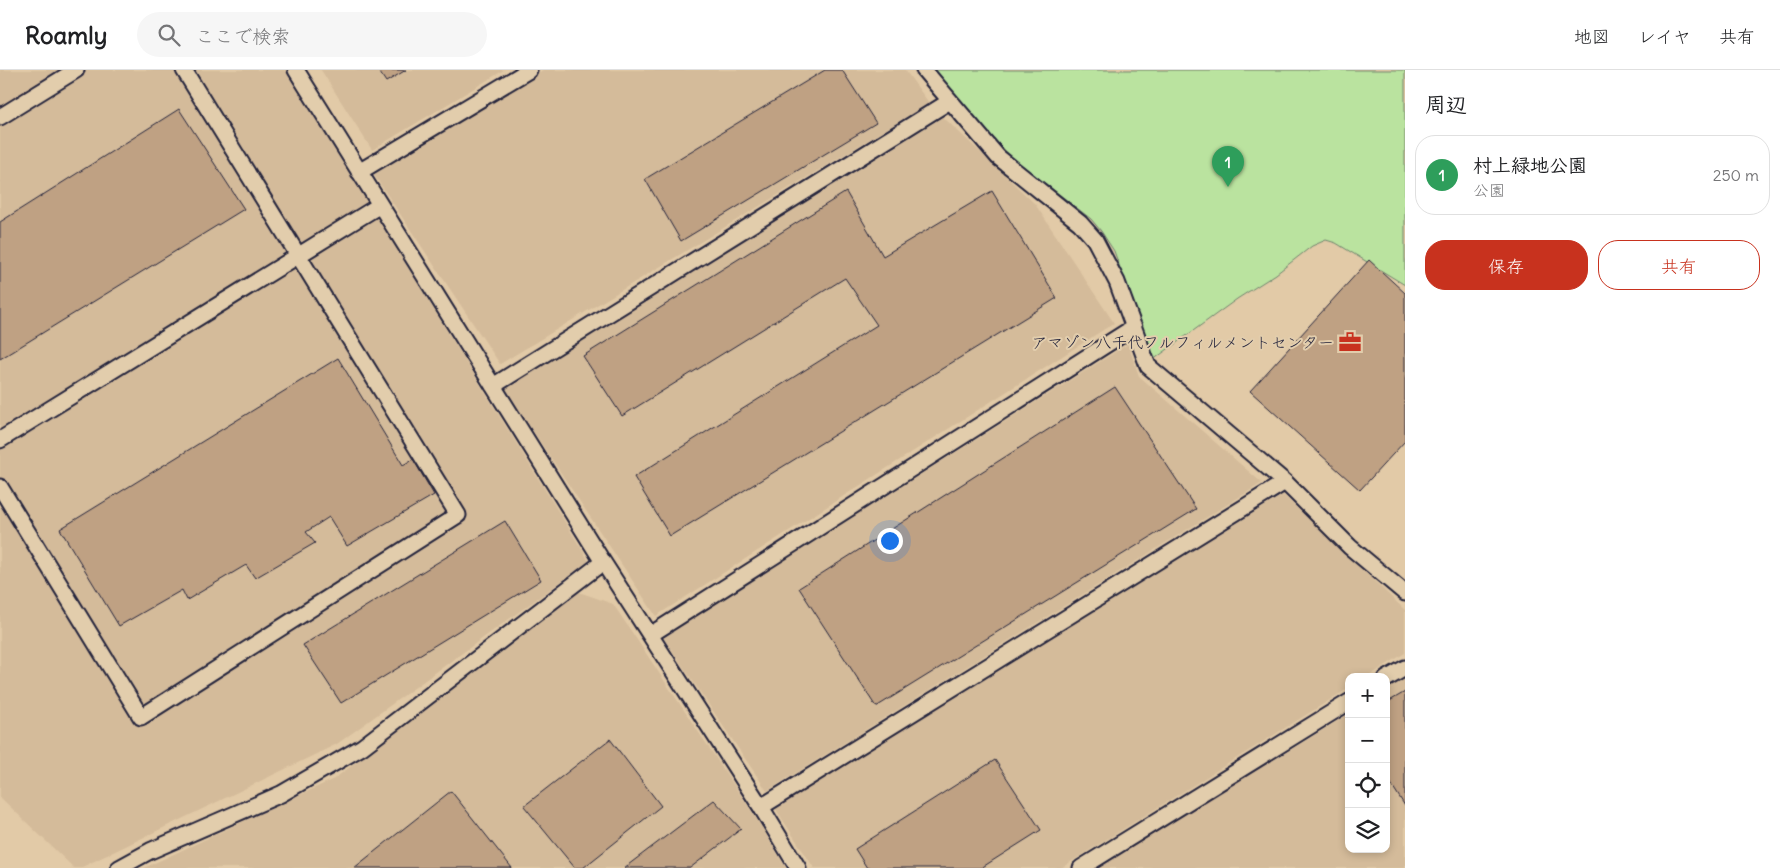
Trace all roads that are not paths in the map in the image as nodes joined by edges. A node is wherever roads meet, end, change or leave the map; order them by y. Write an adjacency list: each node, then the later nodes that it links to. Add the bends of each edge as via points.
1 (76, 70): 7 (street)
2 (184, 70): 10 (street)
3 (296, 70): 8 (street)
4 (529, 70): 8 (street)
5 (924, 70): 6 (street)
6 (950, 101): 11 (street, via 998,157 1080,223 1095,240 1117,282); 12 (street)
7 (0, 117)
8 (359, 172): 9 (street)
9 (380, 205): 10 (street); 12 (street)
10 (299, 255): 13 (street); 15 (street, via 458,515 141,717)
11 (1134, 327): 14 (street, via 1148,366); 18 (street)
12 (493, 386): 16 (street)
13 (0, 440)
14 (1285, 482): 17 (street, via 1350,547); 22 (street)
15 (0, 487)
16 (602, 562): 18 (street); 23 (street, via 362,747 282,794 150,851)
17 (1405, 593)
18 (650, 635): 22 (street)
19 (1405, 668): 20 (street)
20 (1390, 677)
21 (1345, 704): 25 (street)
22 (761, 807): 24 (street)
23 (119, 868)
24 (798, 868)
25 (1081, 868)

